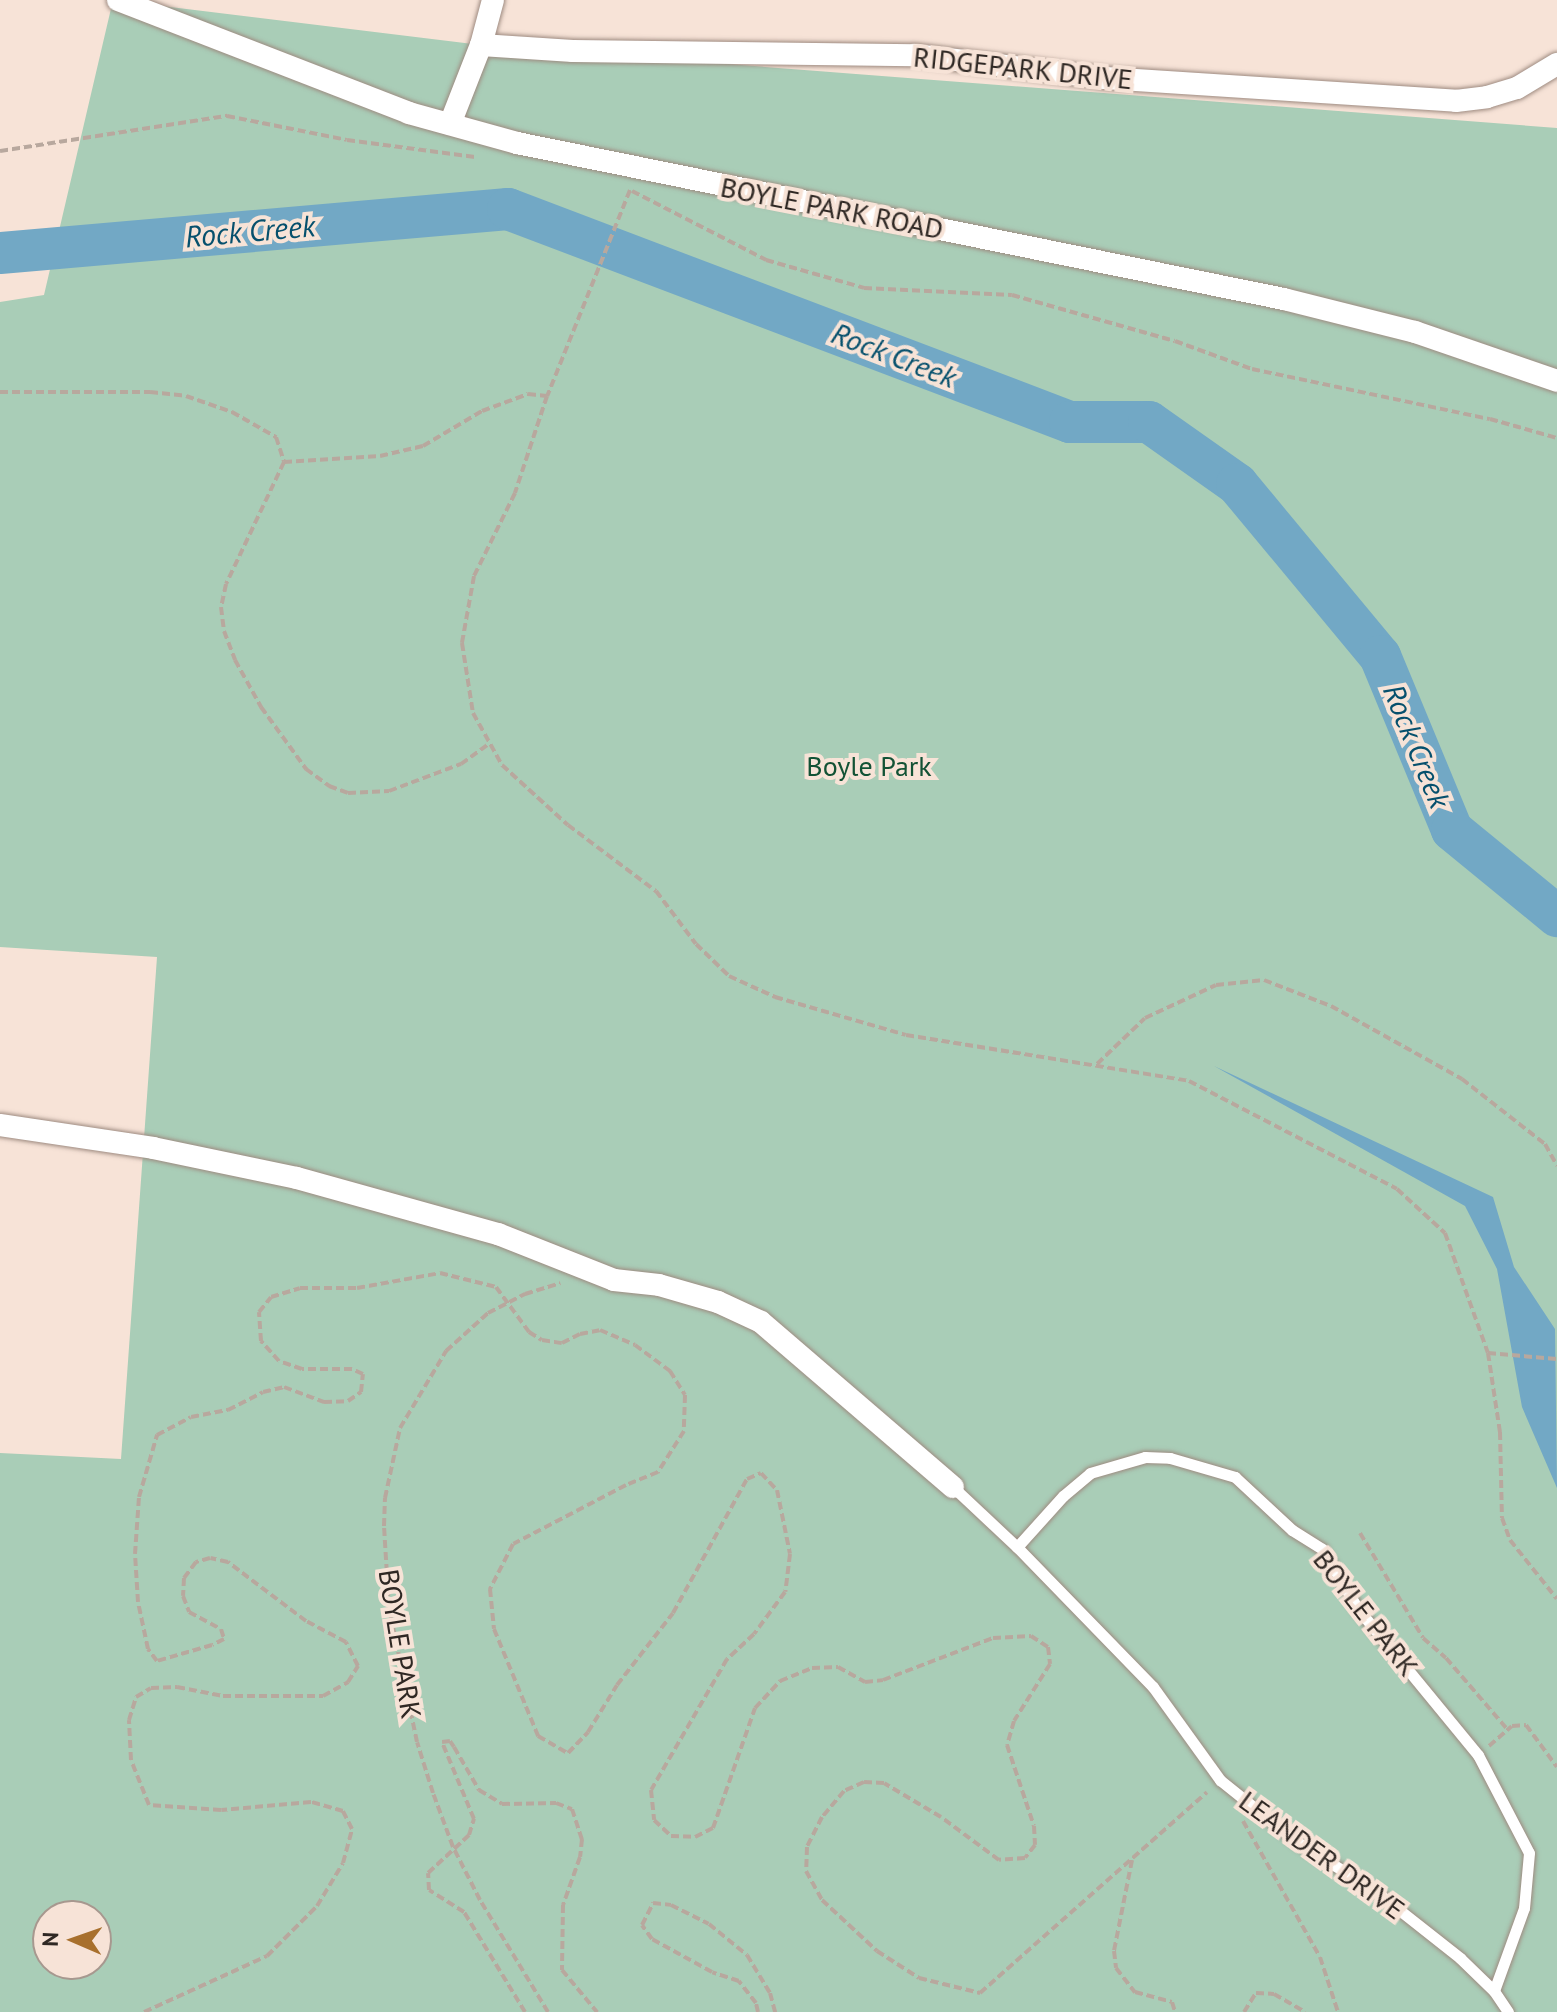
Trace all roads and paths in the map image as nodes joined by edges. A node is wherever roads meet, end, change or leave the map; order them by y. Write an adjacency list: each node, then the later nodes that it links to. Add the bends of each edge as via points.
1 (118, 0): 5 (street, BOYLE PARK ROAD, via 323,81)
2 (493, 0): 3 (street)
3 (481, 45): 4 (street, RIDGEPARK DRIVE, via 915,55 1120,80 1456,101 1517,88); 5 (street)
4 (1557, 64)
5 (450, 124): 10 (street, BOYLE PARK ROAD, via 640,170 1298,302 1415,332)
6 (0, 151): 7 (path, via 227,116 347,140)
7 (486, 159)
8 (617, 187): 9 (path)
9 (630, 190): 12 (path); 13 (path, via 766,260 864,288 1012,295 1175,341 1252,369)
10 (1557, 381)
11 (0, 392): 14 (path, via 186,396 232,412 276,437)
12 (547, 396): 14 (path, via 528,394 482,411 423,446 380,456); 15 (path, via 515,493 474,576 462,643 473,713)
13 (1557, 438)
14 (284, 462): 15 (path, via 226,584 221,607 235,660 306,769 348,793 389,791 461,764)
15 (490, 743): 16 (path, via 502,765 568,825 656,891 696,944 729,976 775,997 906,1035)
16 (1095, 1066): 18 (path, via 1145,1018 1216,985 1264,980 1331,1006 1462,1079 1545,1144); 21 (path, via 1189,1081 1397,1189 1445,1233)
17 (0, 1125): 23 (street, via 153,1148 326,1186 498,1234 614,1280 659,1285 718,1302 761,1322)
18 (1557, 1166)
19 (565, 1283): 20 (path, BOYLE PARK)
20 (506, 1304): 32 (path, BOYLE PARK, via 459,1336 419,1393 400,1428 385,1498 389,1608 417,1742); 33 (path, via 542,1340 562,1343 600,1330 635,1345 670,1371 685,1395 684,1431 658,1472 513,1544 490,1589 494,1629 538,1736 568,1753 588,1732 673,1613 747,1479 761,1473 777,1490 790,1554 785,1592 754,1634 727,1659 698,1708 651,1790 654,1820 671,1836 695,1837 713,1828 755,1708 780,1681 812,1668 838,1667 865,1682 883,1680 993,1638 1031,1636 1048,1647 1050,1664 1014,1721 1007,1745 1034,1826 1035,1845 1025,1858 999,1860 884,1783 864,1782 844,1791 822,1817 807,1847 806,1871 822,1900 877,1951 919,1978 980,1993); 35 (path, via 496,1287 440,1273 357,1288 300,1288 271,1297 259,1312 261,1341 279,1361 302,1369 352,1369 363,1374 361,1392 348,1401 324,1402 284,1387 228,1410 191,1417 157,1435 139,1497 135,1554 145,1638 157,1661 224,1639 221,1629 189,1612 183,1596 184,1578 196,1562 210,1558 228,1562 306,1621 346,1642 358,1666 348,1682 323,1696 223,1696 177,1687 151,1688 136,1697 129,1720 131,1760 149,1805 221,1810 311,1802 343,1811 352,1829 343,1863 317,1906 267,1956)
21 (1488, 1353): 22 (path); 26 (path, via 1500,1432 1502,1518 1510,1540)
22 (1557, 1359)
23 (953, 1487): 25 (lane)
24 (1360, 1533): 27 (path, via 1423,1638)
25 (1017, 1547): 28 (lane, BOYLE PARK, via 1090,1473 1157,1457 1235,1477 1292,1530 1322,1549 1358,1609); 30 (lane, LEANDER DRIVE, via 1153,1687)
26 (1557, 1599)
27 (1508, 1730): 28 (path); 29 (path, via 1526,1725)
28 (1478, 1755): 34 (lane, BOYLE PARK, via 1529,1853 1524,1908)
29 (1557, 1767)
30 (1220, 1780): 33 (path); 34 (lane, LEANDER DRIVE, via 1297,1842 1374,1890)
31 (1240, 1816): 44 (path, via 1320,1957)
32 (453, 1847): 36 (path, via 428,1873 429,1890 464,1912); 37 (path, BOYLE PARK); 38 (path, via 469,1835 474,1819 442,1742 450,1741 479,1790 502,1804 556,1803 572,1809 582,1839 563,1905 562,1970)
33 (1133, 1857): 41 (path, via 1114,1951 1116,1968 1135,1992 1172,2002)
34 (1494, 1991): 45 (lane, LEANDER DRIVE)
35 (144, 2012)
36 (525, 2012)
37 (548, 2012)
38 (597, 2012)
39 (758, 2012): 40 (path, via 739,1981 652,1939 642,1925 653,1903 671,1905 709,1924 747,1955)
40 (775, 2012)
41 (1175, 2012)
42 (1244, 2012): 43 (path, via 1256,1993 1274,1994)
43 (1305, 2012)
44 (1338, 2012)
45 (1508, 2012)

